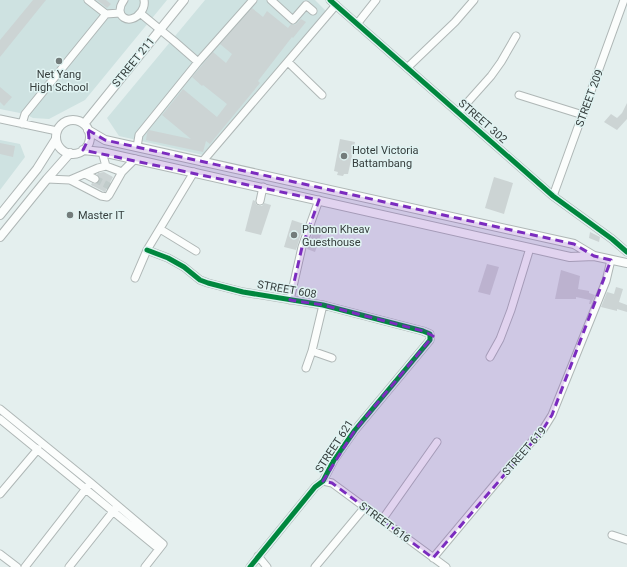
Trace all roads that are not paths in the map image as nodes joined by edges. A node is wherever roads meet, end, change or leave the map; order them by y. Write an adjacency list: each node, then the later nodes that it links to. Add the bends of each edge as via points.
1 (88, 0): 15 (street)
2 (124, 0): 13 (street, via 119,8)
3 (144, 0): 14 (street, via 144,8)
4 (184, 0): 17 (main road, STREET 211)
5 (253, 0): 19 (street)
6 (271, 0): 12 (street, via 293,20 306,5)
7 (330, 0): 11 (street, STREET 302)
8 (376, 0): 16 (street)
9 (474, 0): 21 (street)
10 (624, 1): 25 (street, STREET 209)
11 (336, 5): 16 (street, STREET 302); 20 (street)
12 (313, 11)
13 (120, 13): 14 (street, via 128,19 135,18); 15 (street)
14 (140, 13): 17 (street)
15 (106, 14): 27 (street, via 25,114)
16 (357, 24): 21 (street, STREET 302)
17 (159, 30): 19 (street); 28 (main road, STREET 211)
18 (516, 36): 24 (street, via 491,76)
19 (198, 62): 30 (street, via 140,135)
20 (288, 62): 22 (street); 35 (street)
21 (407, 68): 24 (street, STREET 302)
22 (322, 95)
23 (519, 95): 25 (street)
24 (458, 113): 44 (street, STREET 302)
25 (583, 115): 44 (street, STREET 209)
26 (0, 119): 27 (street)
27 (22, 124): 29 (street)
28 (86, 127): 29 (main road, via 71,120 62,124); 30 (main road, via 105,140); 31 (main road, via 89,134 88,143)
29 (57, 135): 33 (main road, via 59,147); 47 (main road, via 37,169)
30 (137, 147): 35 (main road)
31 (83, 150): 32 (main road); 33 (main road)
32 (102, 152): 34 (main road); 36 (street)
33 (70, 154): 40 (main road)
34 (135, 159): 37 (street); 38 (main road)
35 (202, 162): 54 (main road, via 574,244)
36 (106, 166): 37 (street); 39 (street)
37 (122, 172): 42 (street, via 107,197)
38 (194, 172): 43 (main road); 48 (street)
39 (84, 174): 41 (street); 42 (street)
40 (47, 179): 42 (street); 49 (main road)
41 (95, 179)
42 (70, 180)
43 (263, 187): 45 (main road); 46 (street)
44 (553, 196): 53 (street, STREET 302)
45 (319, 200): 50 (main road); 58 (street, via 302,247)
46 (260, 201)
47 (0, 215)
48 (160, 228): 51 (street); 52 (street)
49 (0, 237)
50 (530, 248): 54 (main road, via 570,257); 62 (street, via 511,310)
51 (147, 250): 57 (street); 58 (street, STREET 608, via 168,258 208,284)
52 (196, 251)
53 (627, 252): 56 (street)
54 (594, 256): 55 (main road)
55 (611, 260): 56 (main road); 79 (street, STREET 619, via 606,281 552,415 542,431)
56 (626, 263)
57 (135, 278)
58 (290, 300): 59 (street, STREET 608)
59 (323, 305): 60 (street, STREET 608, via 423,330); 61 (street)
60 (430, 334): 69 (street, STREET 621, via 430,340 355,430)
61 (312, 351): 63 (street); 64 (street)
62 (490, 357)
63 (332, 358)
64 (306, 368)
65 (0, 409): 70 (street)
66 (0, 419): 68 (street)
67 (437, 442): 74 (street)
68 (38, 450): 70 (street); 71 (street)
69 (323, 481): 72 (street, STREET 616, via 332,483); 78 (street, STREET 621, via 315,487)
70 (89, 486): 73 (street); 81 (street)
71 (0, 493)
72 (364, 507): 74 (street, STREET 616); 86 (street)
73 (116, 509): 82 (street); 83 (street, via 161,546)
74 (382, 520): 79 (street, STREET 616)
75 (612, 535): 76 (street)
76 (627, 540)
77 (0, 554): 80 (street)
78 (258, 556): 84 (street, STREET 621); 85 (street)
79 (433, 558): 87 (street, STREET 616)
80 (17, 567)
81 (25, 567)
82 (69, 567)
83 (145, 567)
84 (250, 567)
85 (267, 567)
86 (315, 567)
87 (446, 567)

